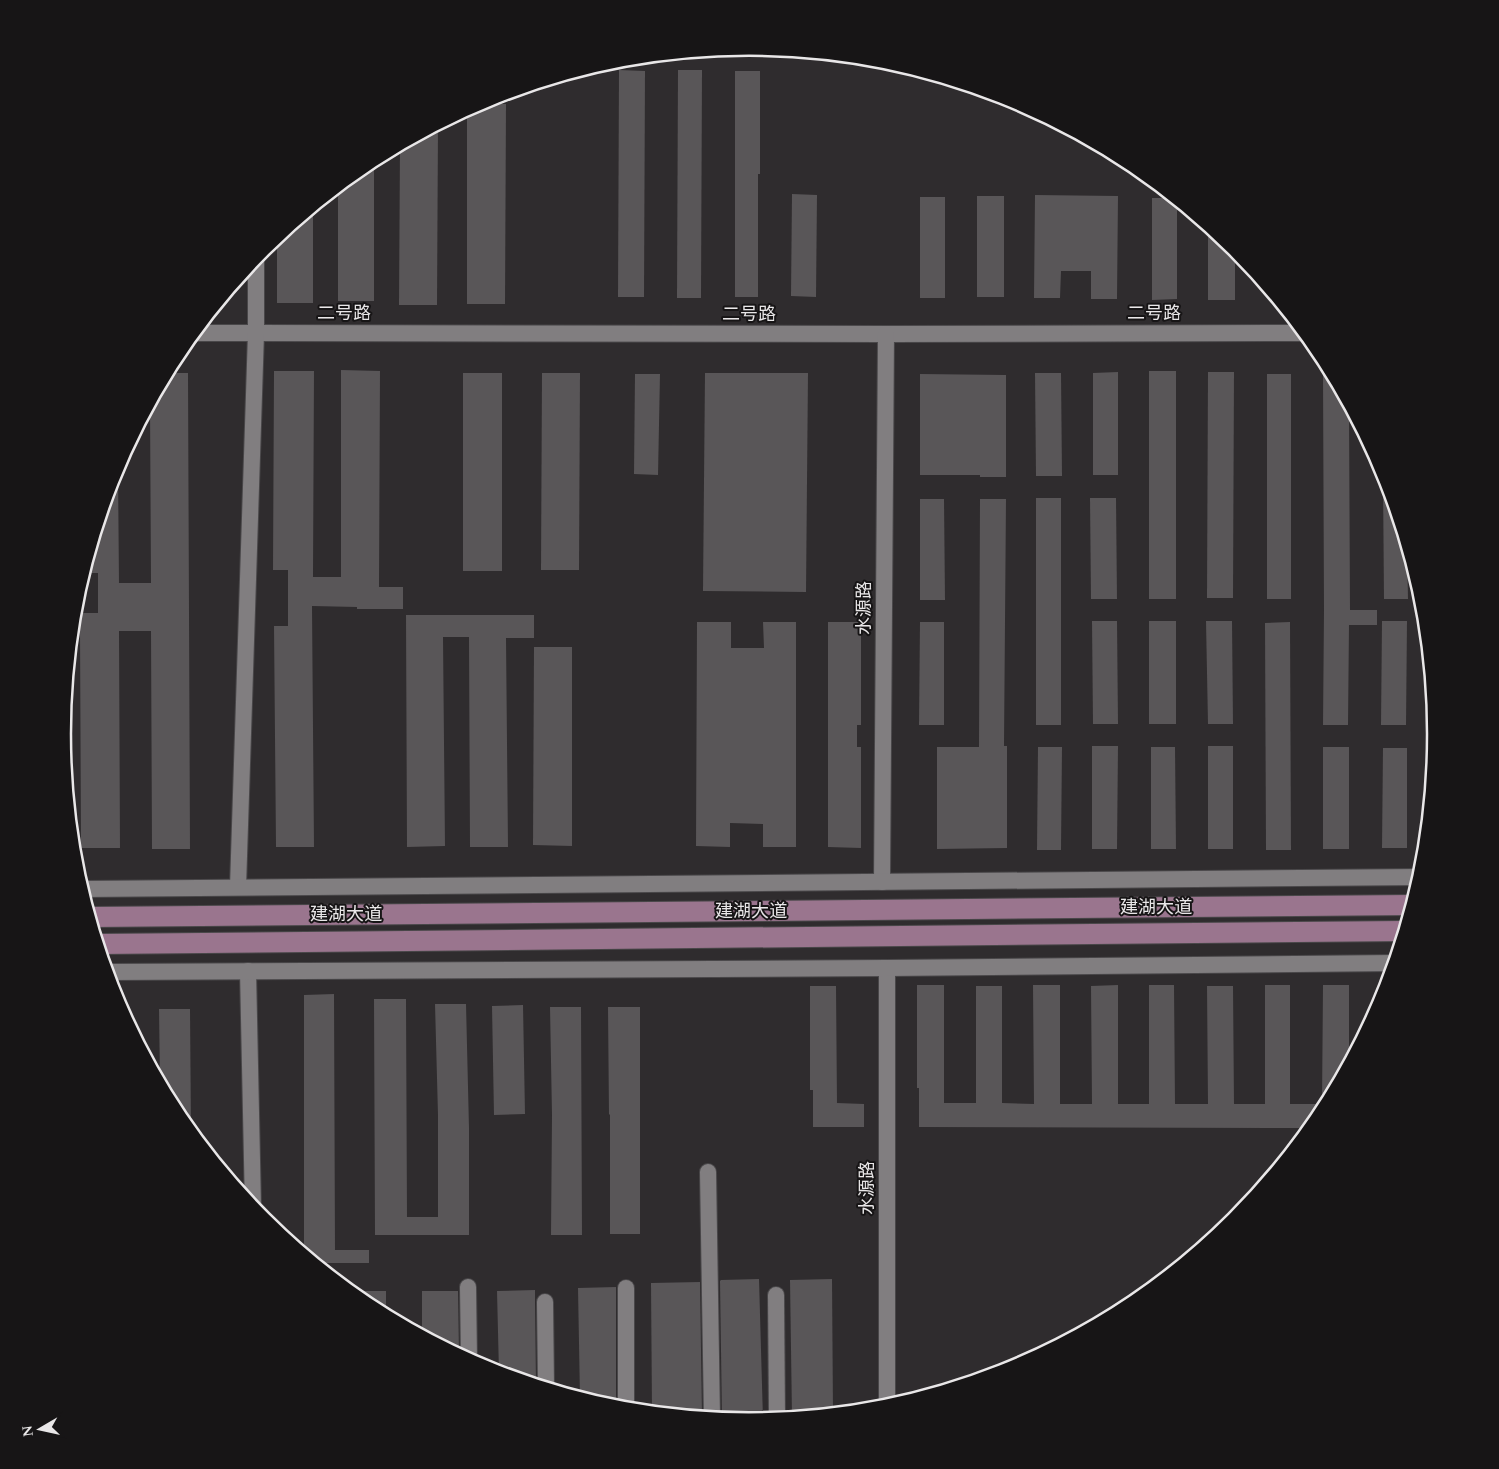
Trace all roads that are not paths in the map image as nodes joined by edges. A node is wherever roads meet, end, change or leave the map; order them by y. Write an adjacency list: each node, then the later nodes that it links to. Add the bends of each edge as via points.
1 (256, 270): 3 (street)
2 (203, 333): 3 (street, 二号路)
3 (256, 333): 5 (street, 二号路); 8 (street)
4 (1296, 333): 5 (street, 二号路)
5 (886, 334): 7 (street, 水源路)
6 (1413, 876): 7 (street)
7 (882, 882): 8 (street)
8 (238, 887): 9 (street)
9 (89, 889)
10 (1406, 905): 11 (main road, 建湖大道)
11 (96, 917)
12 (1399, 931): 13 (main road, 建湖大道)
13 (104, 944)
14 (1388, 962): 15 (street)
15 (887, 968): 16 (street); 26 (street, 水源路)
16 (248, 971): 17 (street); 19 (street)
17 (114, 972)
18 (708, 1172): 28 (street)
19 (253, 1196)
20 (468, 1288): 24 (street)
21 (626, 1288): 27 (street)
22 (776, 1295): 29 (street)
23 (545, 1302): 25 (street)
24 (469, 1351)
25 (546, 1382)
26 (887, 1399)
27 (626, 1401)
28 (712, 1411)
29 (777, 1412)

